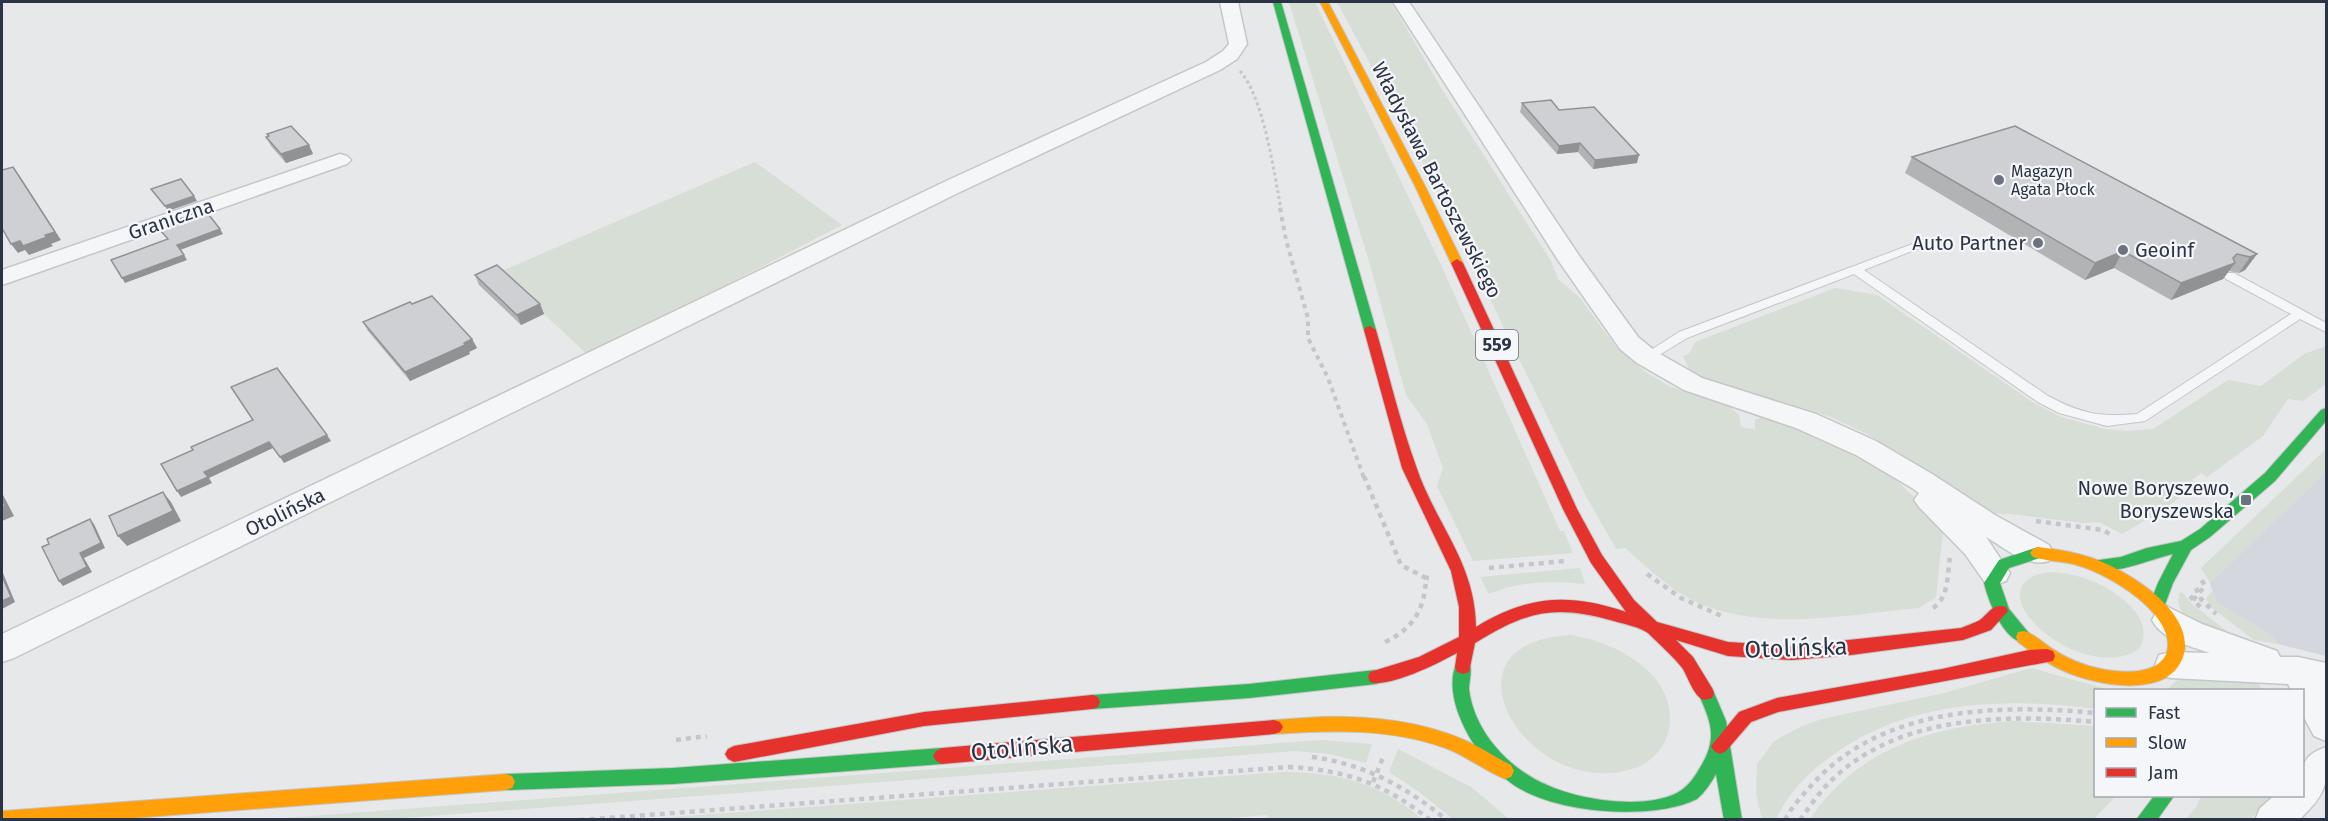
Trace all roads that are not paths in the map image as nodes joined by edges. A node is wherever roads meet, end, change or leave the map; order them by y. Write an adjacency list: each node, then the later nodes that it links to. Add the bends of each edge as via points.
1 (1229, 2): 23 (street, Otolińska, via 1238,44 1220,62 963,182)
2 (1277, 2): 22 (main road, via 1406,457 1459,571 1469,609)
3 (1324, 2): 21 (main road, Władysława Bartoszewskiego / 559, via 1420,186 1570,509 1596,558 1628,604)
4 (1401, 2): 12 (street, via 1617,329)
5 (340, 160): 9 (street, Graniczna)
6 (1923, 243): 7 (lane)
7 (1855, 269): 10 (lane, via 2043,399 2064,410 2107,421 2140,418); 12 (lane, via 1683,335)
8 (2230, 276): 10 (lane)
9 (2, 278)
10 (2299, 314): 11 (lane)
11 (2326, 328)
12 (1646, 357): 14 (street, via 1693,384 1806,421)
13 (2326, 412): 15 (main road, via 2246,500)
14 (1886, 460): 16 (street); 18 (street, via 1964,533)
15 (2185, 546): 17 (main road); 20 (main road, via 2174,572 2160,589)
16 (2038, 553): 17 (main road); 18 (main road, via 2019,556)
17 (2097, 565): 20 (main road, via 2130,583)
18 (1995, 573): 19 (main road, via 1993,591)
19 (2000, 611): 21 (main road, Otolińska, via 1975,631 1802,651 1738,651); 24 (main road, via 2019,634)
20 (2162, 613): 25 (main road, via 2176,645); 26 (street, via 2209,640)
21 (1651, 627): 22 (main road, 559, via 1588,606 1537,604 1490,623); 29 (main road, 559, via 1687,662 1703,685 1715,707)
22 (1469, 639): 30 (main road, Otolińska, via 1434,660 1369,679 1035,706 935,718); 33 (main road, via 1461,673 1461,695 1480,741)
23 (2, 649)
24 (2047, 656): 27 (main road, via 2094,676); 29 (main road, via 1777,705 1745,717)
25 (2171, 665): 26 (street); 27 (main road)
26 (2312, 674): 28 (street)
27 (2142, 685)
28 (2326, 726)
29 (1720, 746): 33 (main road, via 1706,775 1685,798 1659,810 1625,815 1588,812 1551,799); 40 (main road, 559)
30 (723, 756)
31 (678, 762): 34 (main road, Otolińska)
32 (2326, 762): 35 (street)
33 (1509, 773): 34 (main road, Otolińska, via 1454,744 1382,724 1354,722 801,768); 38 (main road)
34 (524, 781): 39 (main road, Otolińska)
35 (2304, 790)
36 (2163, 797): 41 (main road)
37 (2297, 797): 42 (street)
38 (1530, 801)
39 (2, 819)
40 (1733, 819)
41 (2145, 819)
42 (2273, 819)

